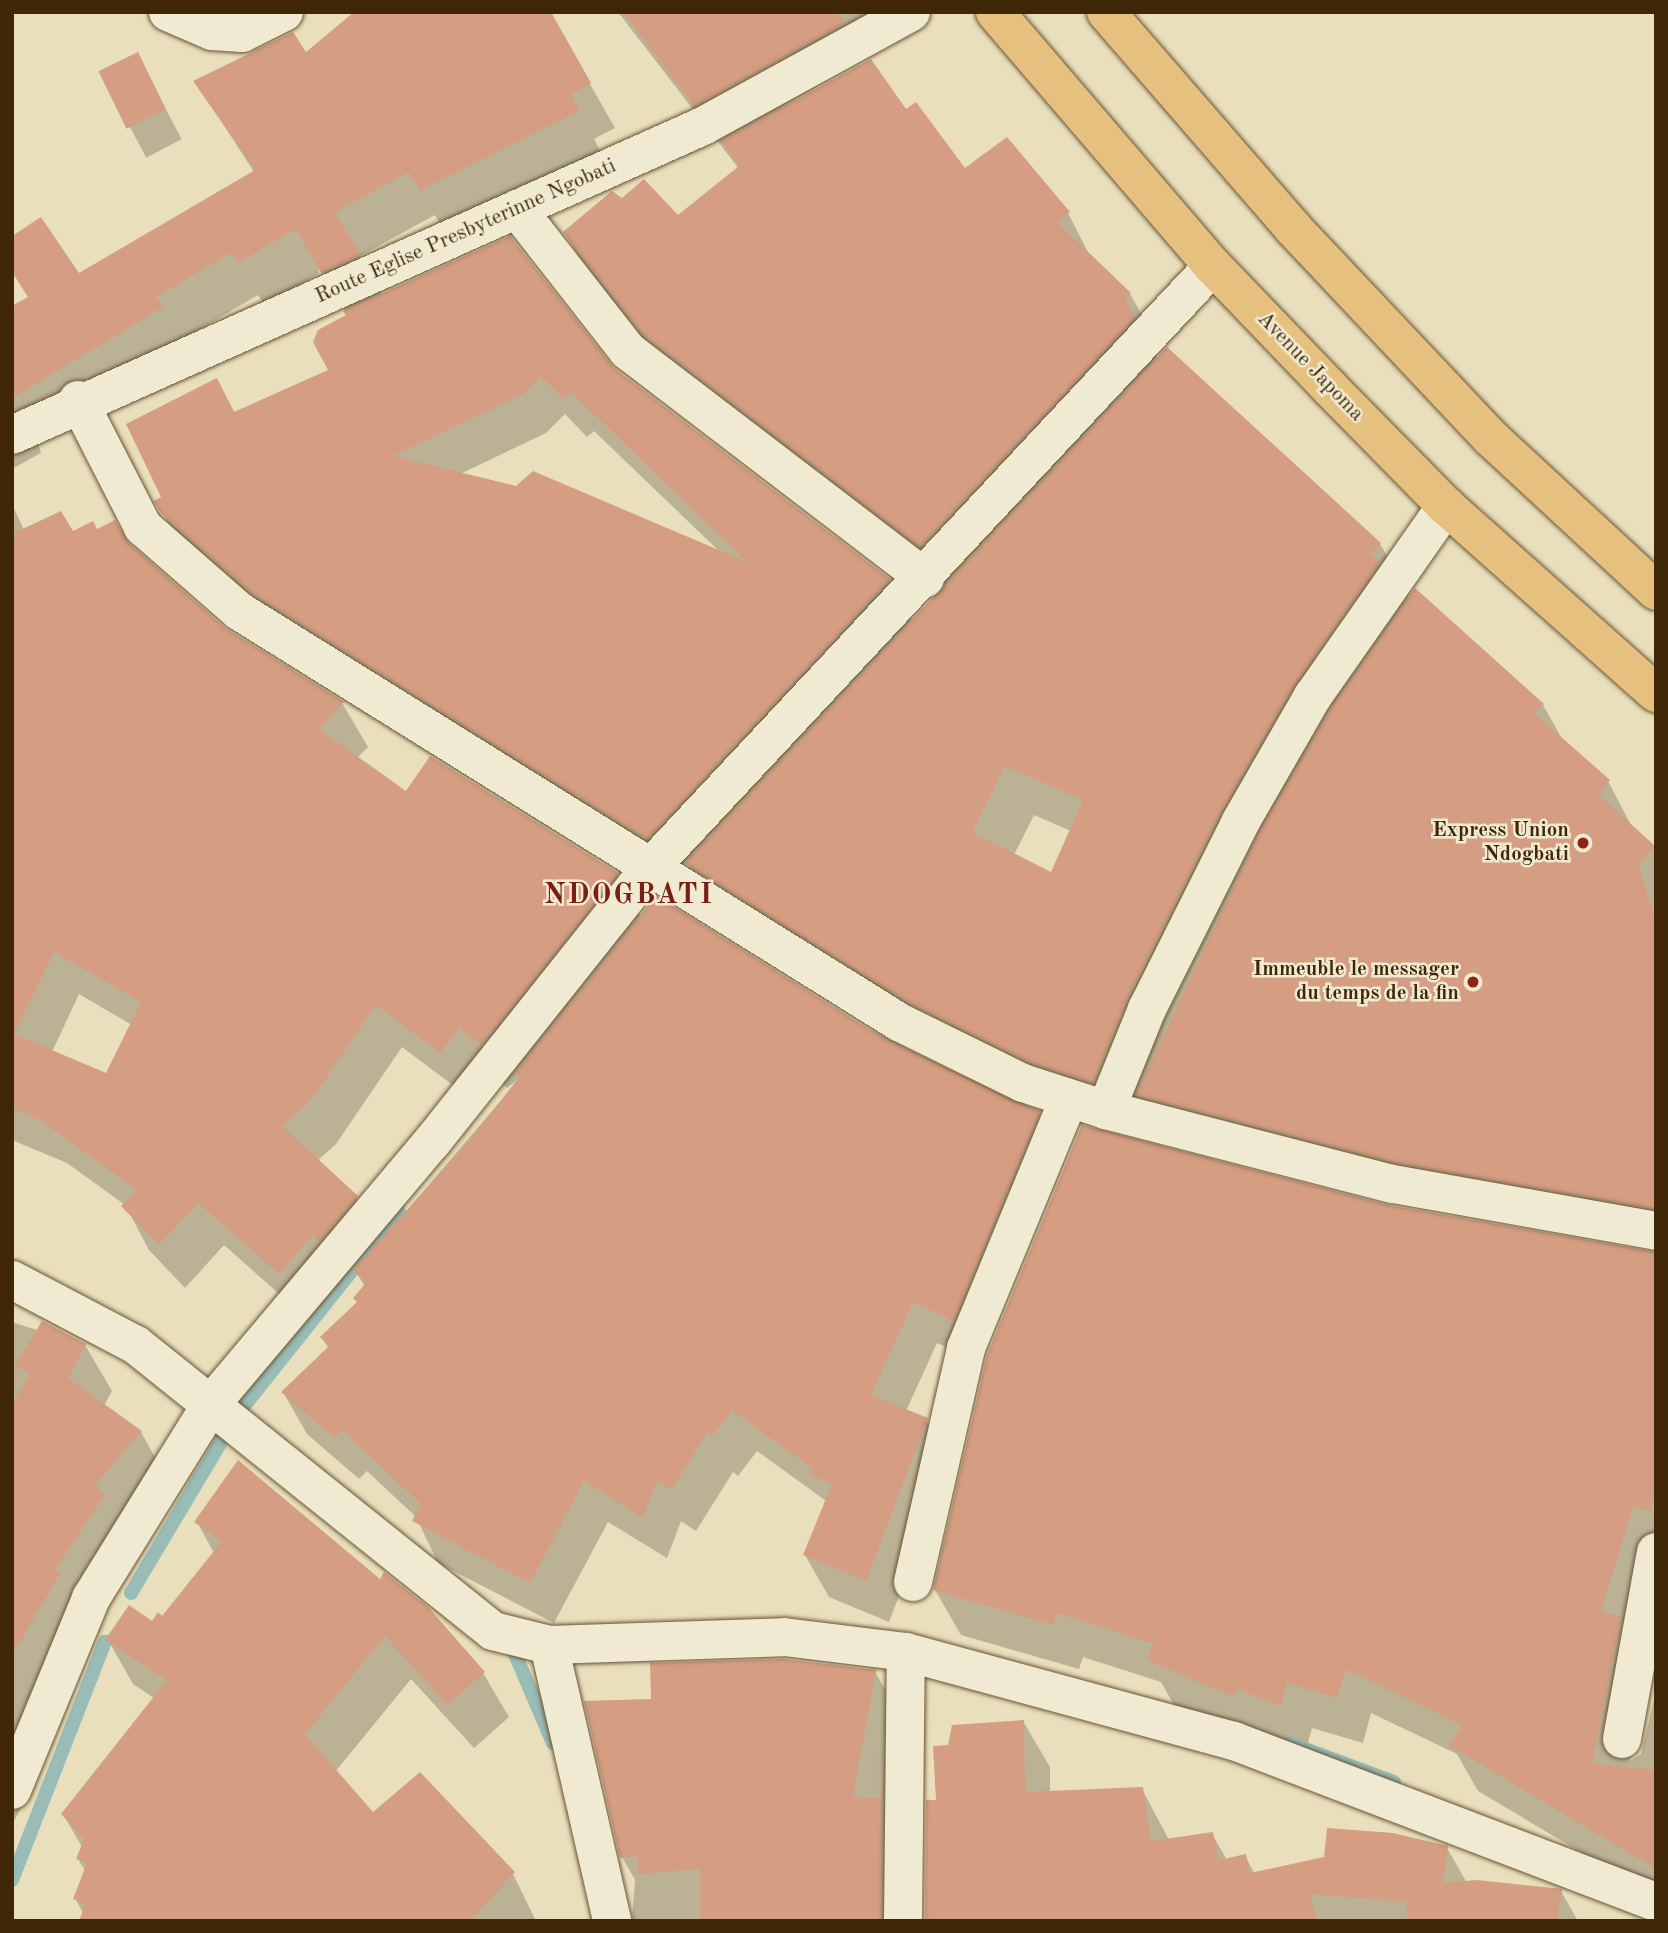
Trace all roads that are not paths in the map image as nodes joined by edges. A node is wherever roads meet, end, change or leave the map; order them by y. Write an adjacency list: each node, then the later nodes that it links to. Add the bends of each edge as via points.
1 (168, 12): 2 (street, via 212,32 242,33)
2 (284, 12)
3 (911, 12): 6 (street, Route Eglise Presbyterinne Ngobati, via 703,126)
4 (995, 12): 7 (main road, Avenue Japoma)
5 (1106, 12): 12 (main road, via 1293,228 1491,438)
6 (517, 209): 8 (street, Route Eglise Presbyterinne Ngobati); 11 (street, via 638,360)
7 (1213, 266): 10 (main road, Avenue Japoma); 11 (street)
8 (78, 401): 9 (street, Route Eglise Presbyterinne Ngobati); 14 (street, via 142,527 166,554 239,611)
9 (12, 435)
10 (1446, 506): 13 (main road, Avenue Japoma); 16 (street, via 1313,696 1241,821 1147,1009)
11 (925, 578): 14 (street)
12 (1656, 591)
13 (1656, 694)
14 (650, 868): 15 (street, via 899,1022 1023,1083); 19 (street)
15 (1069, 1098): 16 (street); 21 (street, via 966,1348)
16 (1106, 1110): 17 (street, via 1393,1184)
17 (1656, 1231)
18 (12, 1280): 19 (street, via 136,1345)
19 (212, 1403): 22 (street, via 493,1631); 25 (street, via 92,1598)
20 (1656, 1552): 24 (street)
21 (912, 1582)
22 (548, 1645): 23 (street, via 784,1637); 27 (street)
23 (906, 1652): 26 (street, via 1234,1741); 28 (street)
24 (1622, 1739)
25 (12, 1790)
26 (1656, 1902)
27 (612, 1921)
28 (903, 1921)

